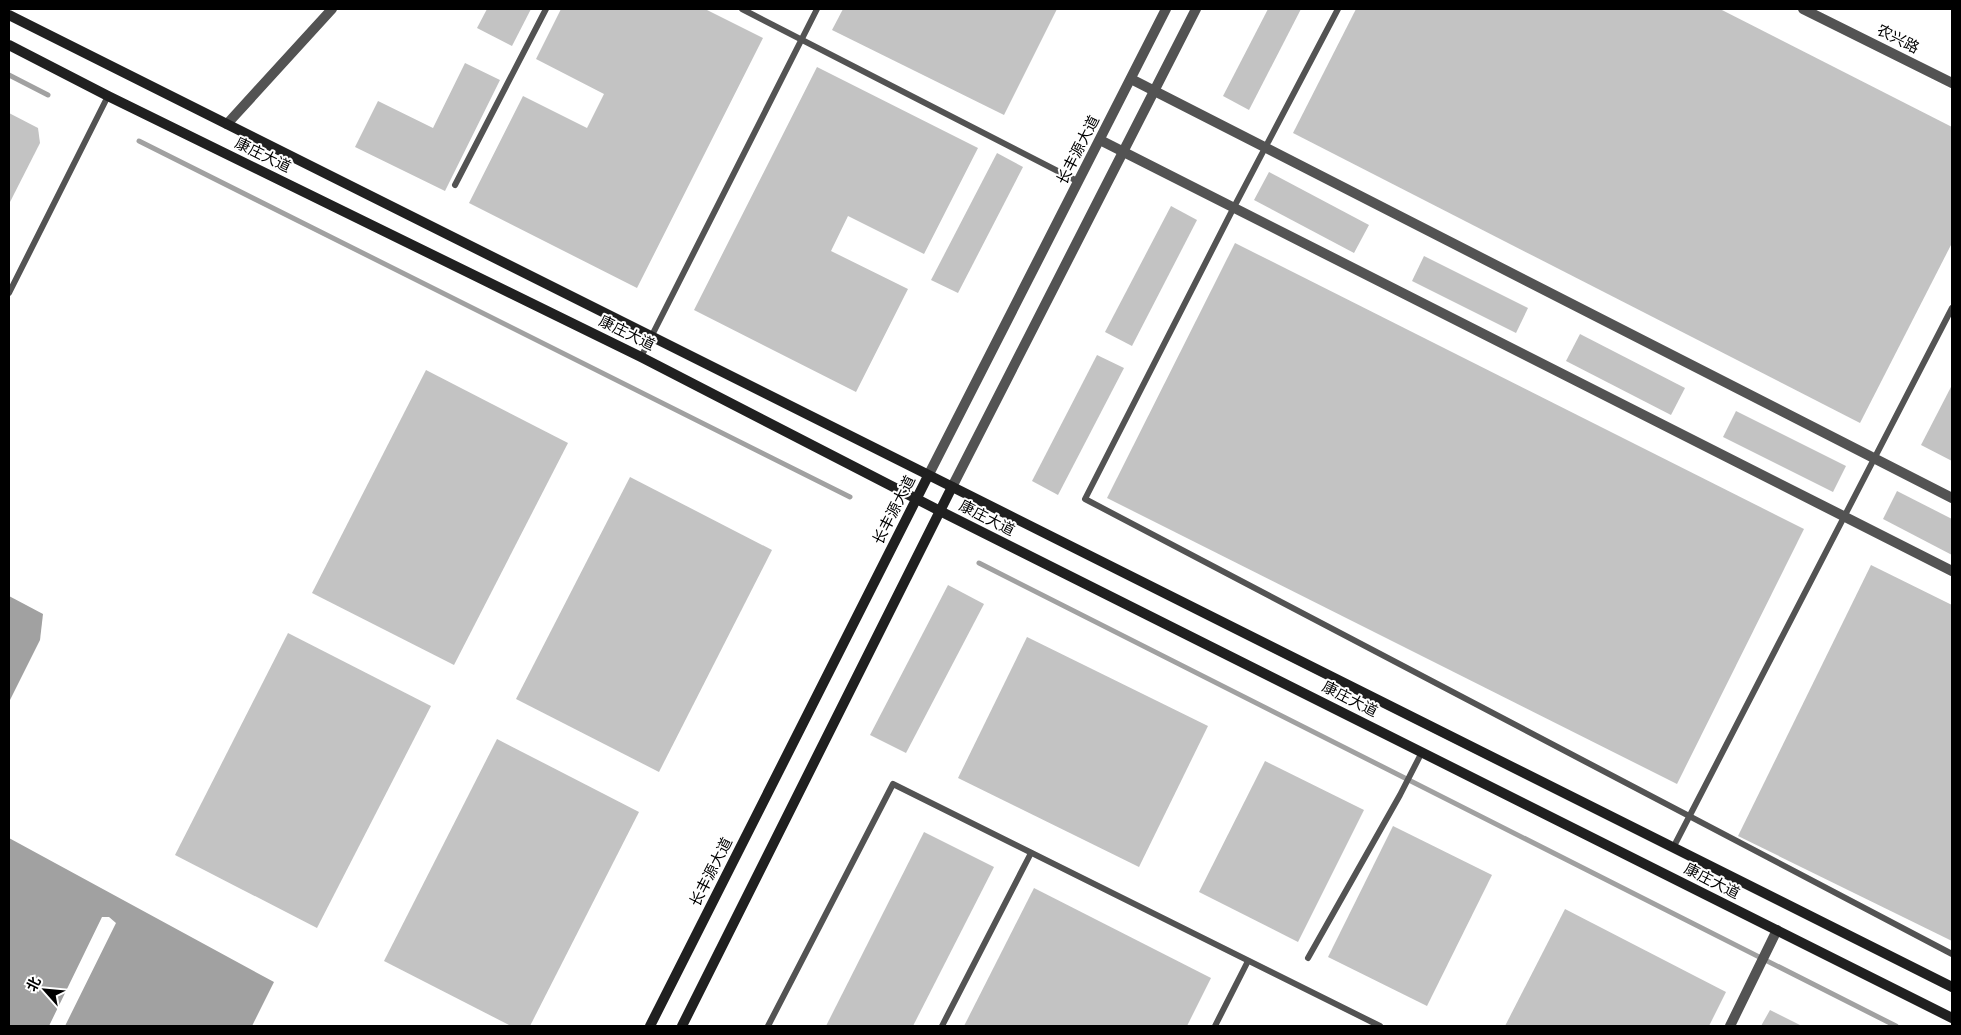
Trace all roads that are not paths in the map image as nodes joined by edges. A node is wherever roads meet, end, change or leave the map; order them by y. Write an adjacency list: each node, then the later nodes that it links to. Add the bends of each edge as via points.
1 (332, 9): 16 (street)
2 (546, 9): 21 (lane)
3 (742, 9): 10 (lane)
4 (817, 9): 10 (lane)
5 (1166, 9): 12 (street, 长丰源大道)
6 (1196, 9): 14 (street)
7 (1338, 9): 18 (lane)
8 (1803, 9): 13 (street, 农兴路)
9 (9, 15): 16 (main road, 康庄大道)
10 (801, 40): 20 (lane); 25 (lane)
11 (9, 44): 15 (main road, 康庄大道)
12 (1131, 78): 14 (street); 17 (street, 长丰源大道)
13 (1952, 84)
14 (1154, 90): 18 (street); 19 (street)
15 (108, 96): 23 (lane); 26 (main road, 康庄大道)
16 (228, 124): 25 (main road, 康庄大道)
17 (1100, 140): 19 (street); 20 (street, 长丰源大道)
18 (1265, 147): 22 (lane); 27 (street)
19 (1123, 151): 22 (street); 29 (street)
20 (1079, 182): 28 (street, 长丰源大道)
21 (456, 185)
22 (1234, 207): 33 (street); 36 (lane, via 1085,499)
23 (9, 293)
24 (1952, 308): 27 (lane)
25 (652, 337): 26 (lane); 28 (main road, 康庄大道)
26 (642, 357): 30 (main road, 康庄大道)
27 (1874, 458): 31 (street); 33 (lane)
28 (928, 476): 29 (main road, 康庄大道); 30 (main road, 长丰源大道)
29 (952, 487): 32 (main road); 37 (main road, 康庄大道)
30 (916, 498): 32 (main road, 康庄大道); 45 (main road, 长丰源大道)
31 (1952, 498)
32 (940, 511): 35 (main road, 康庄大道); 46 (main road)
33 (1844, 516): 34 (street); 36 (lane)
34 (1952, 570)
35 (1422, 752): 39 (main road, 康庄大道); 41 (lane)
36 (1689, 816): 37 (lane); 40 (lane)
37 (1673, 848): 43 (main road, 康庄大道)
38 (1031, 853): 42 (lane); 47 (lane, via 893,784); 48 (lane)
39 (1777, 930): 44 (main road, 康庄大道); 51 (street)
40 (1952, 954)
41 (1308, 958)
42 (1248, 961): 49 (lane); 50 (lane)
43 (1952, 987)
44 (1952, 1018)
45 (650, 1026)
46 (682, 1026)
47 (768, 1026)
48 (942, 1026)
49 (1215, 1026)
50 (1380, 1026)
51 (1730, 1026)

